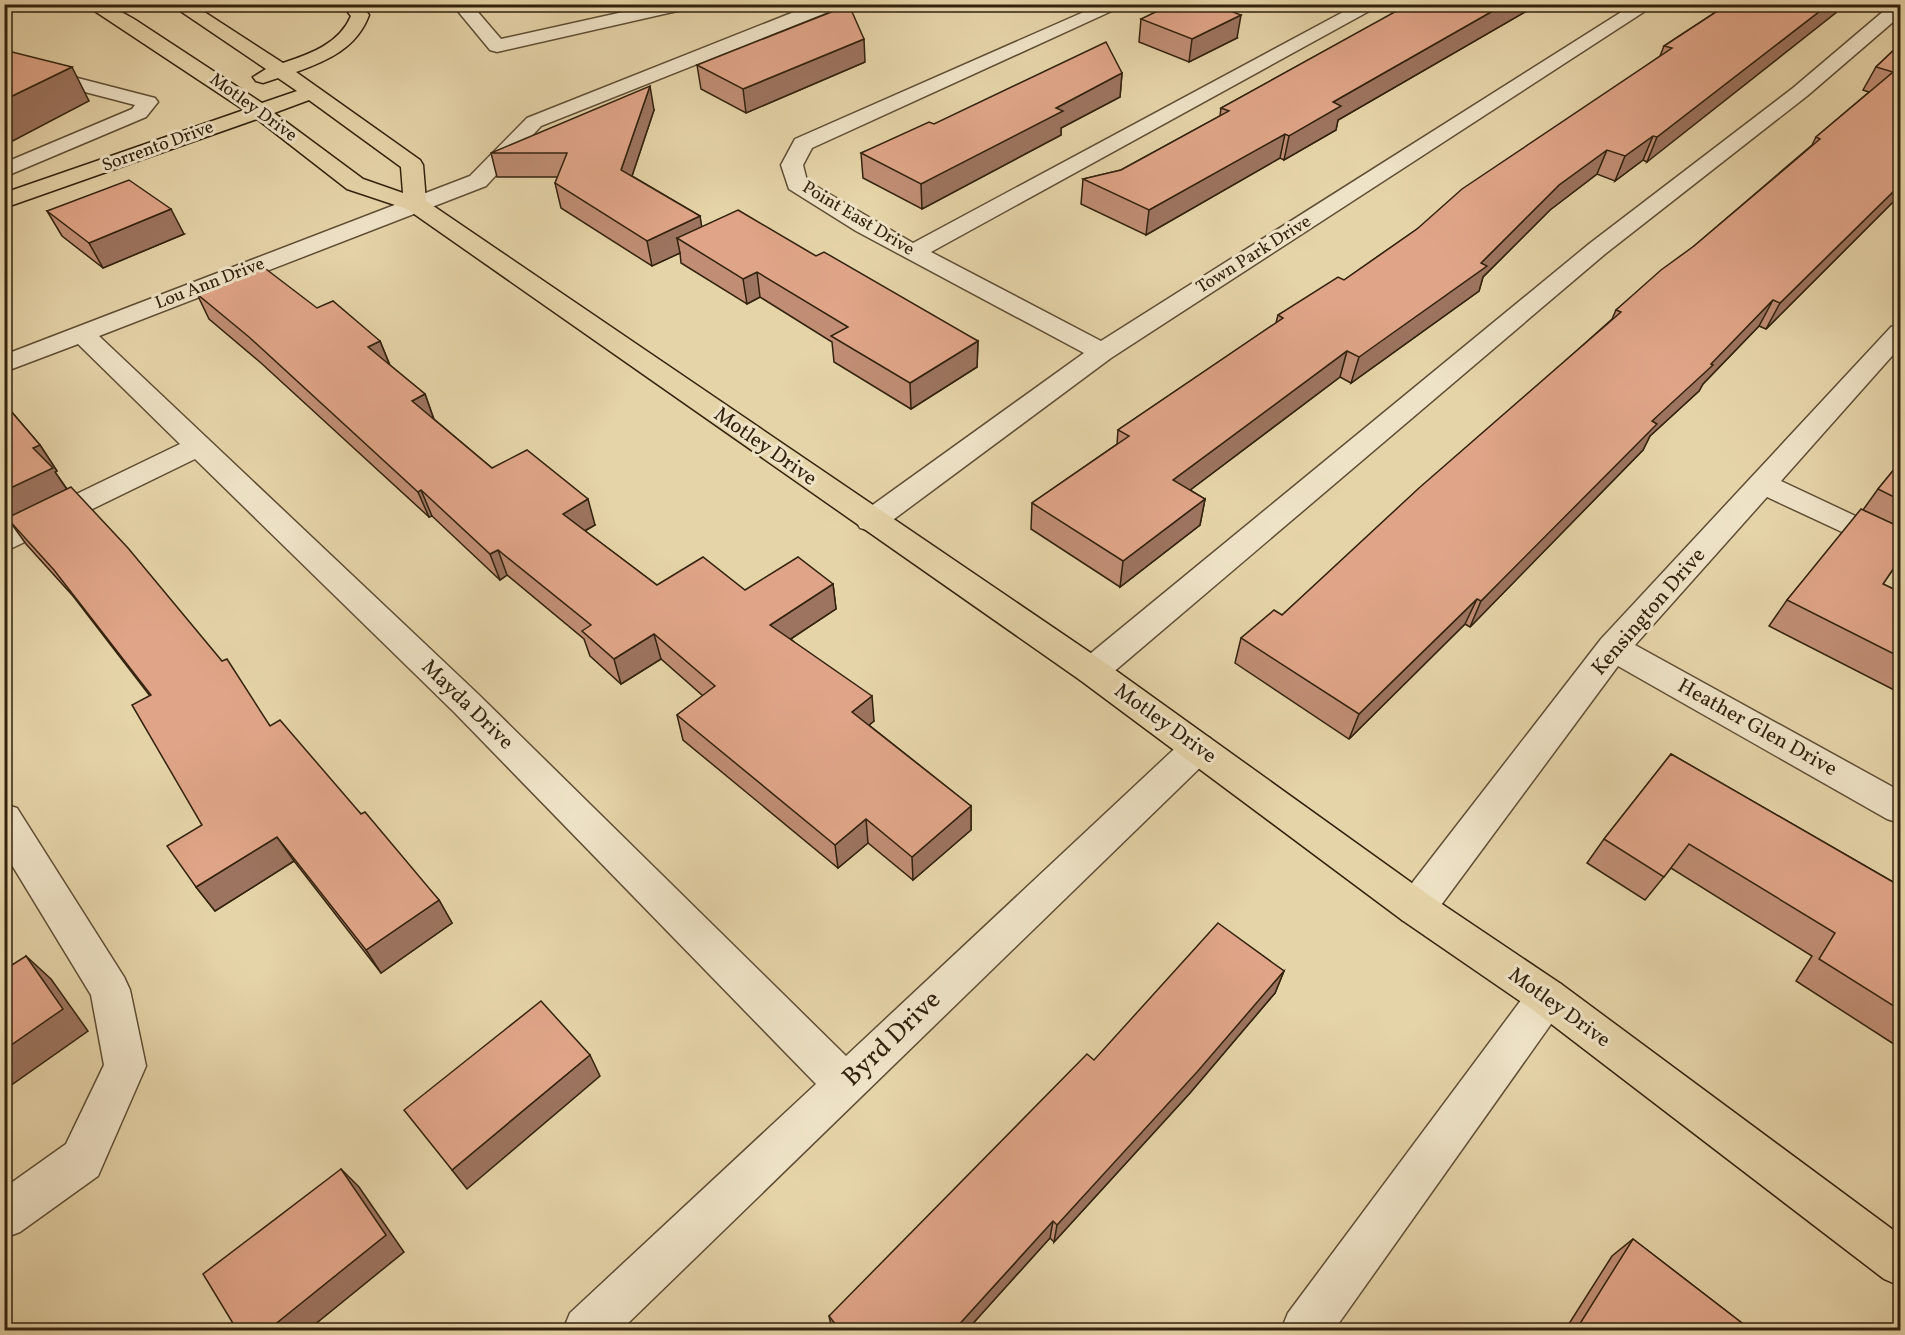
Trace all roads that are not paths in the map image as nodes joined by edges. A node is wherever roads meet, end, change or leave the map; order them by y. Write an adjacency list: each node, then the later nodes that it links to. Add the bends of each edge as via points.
1 (93, 4): 13 (main road, Motley Drive)
2 (179, 4): 12 (main road)
3 (350, 4): 12 (main road, via 360,15 357,28 346,39)
4 (461, 4): 5 (street, via 497,46)
5 (686, 4)
6 (832, 4): 18 (street, Lou Ann Drive, via 534,122 478,181)
7 (1118, 4): 19 (street, Point East Drive, via 803,144 792,165 797,184)
8 (1373, 4): 19 (street)
9 (1647, 4): 22 (street, Town Park Drive)
10 (1900, 7): 31 (street, via 1800,93 1597,249)
11 (4, 65): 16 (street, via 148,102 139,113)
12 (280, 70): 13 (main road); 14 (main road)
13 (230, 89): 15 (main road, Motley Drive)
14 (312, 93): 15 (main road, Sorrento Drive); 18 (main road, via 412,165)
15 (259, 111): 17 (main road, Sorrento Drive); 18 (main road, Motley Drive, via 355,184)
16 (4, 171)
17 (4, 201)
18 (415, 204): 21 (street, Lou Ann Drive); 27 (main road, Motley Drive)
19 (914, 252): 22 (street, Point East Drive)
20 (1900, 332): 24 (street, Kensington Drive)
21 (81, 333): 23 (street, Lou Ann Drive); 25 (street, Mayda Drive)
22 (1102, 352): 27 (street, Town Park Drive)
23 (4, 364)
24 (1888, 365): 26 (street, Kensington Drive)
25 (198, 446): 28 (street); 37 (street, Mayda Drive, via 466,703)
26 (1764, 484): 29 (street); 30 (street, Kensington Drive)
27 (871, 521): 31 (main road, Motley Drive)
28 (4, 542)
29 (1900, 549)
30 (1613, 648): 33 (street, Heather Glen Drive); 35 (street, Kensington Drive)
31 (1092, 671): 32 (main road, Motley Drive)
32 (1198, 748): 35 (main road, Motley Drive); 37 (street, Byrd Drive)
33 (1900, 808)
34 (4, 819): 38 (street, via 110,990 125,1066 81,1160)
35 (1416, 908): 36 (main road, Motley Drive)
36 (1547, 997): 39 (main road, Motley Drive); 41 (street)
37 (845, 1084): 40 (street, Byrd Drive)
38 (4, 1216)
39 (1900, 1263)
40 (587, 1330)
41 (1305, 1330)

